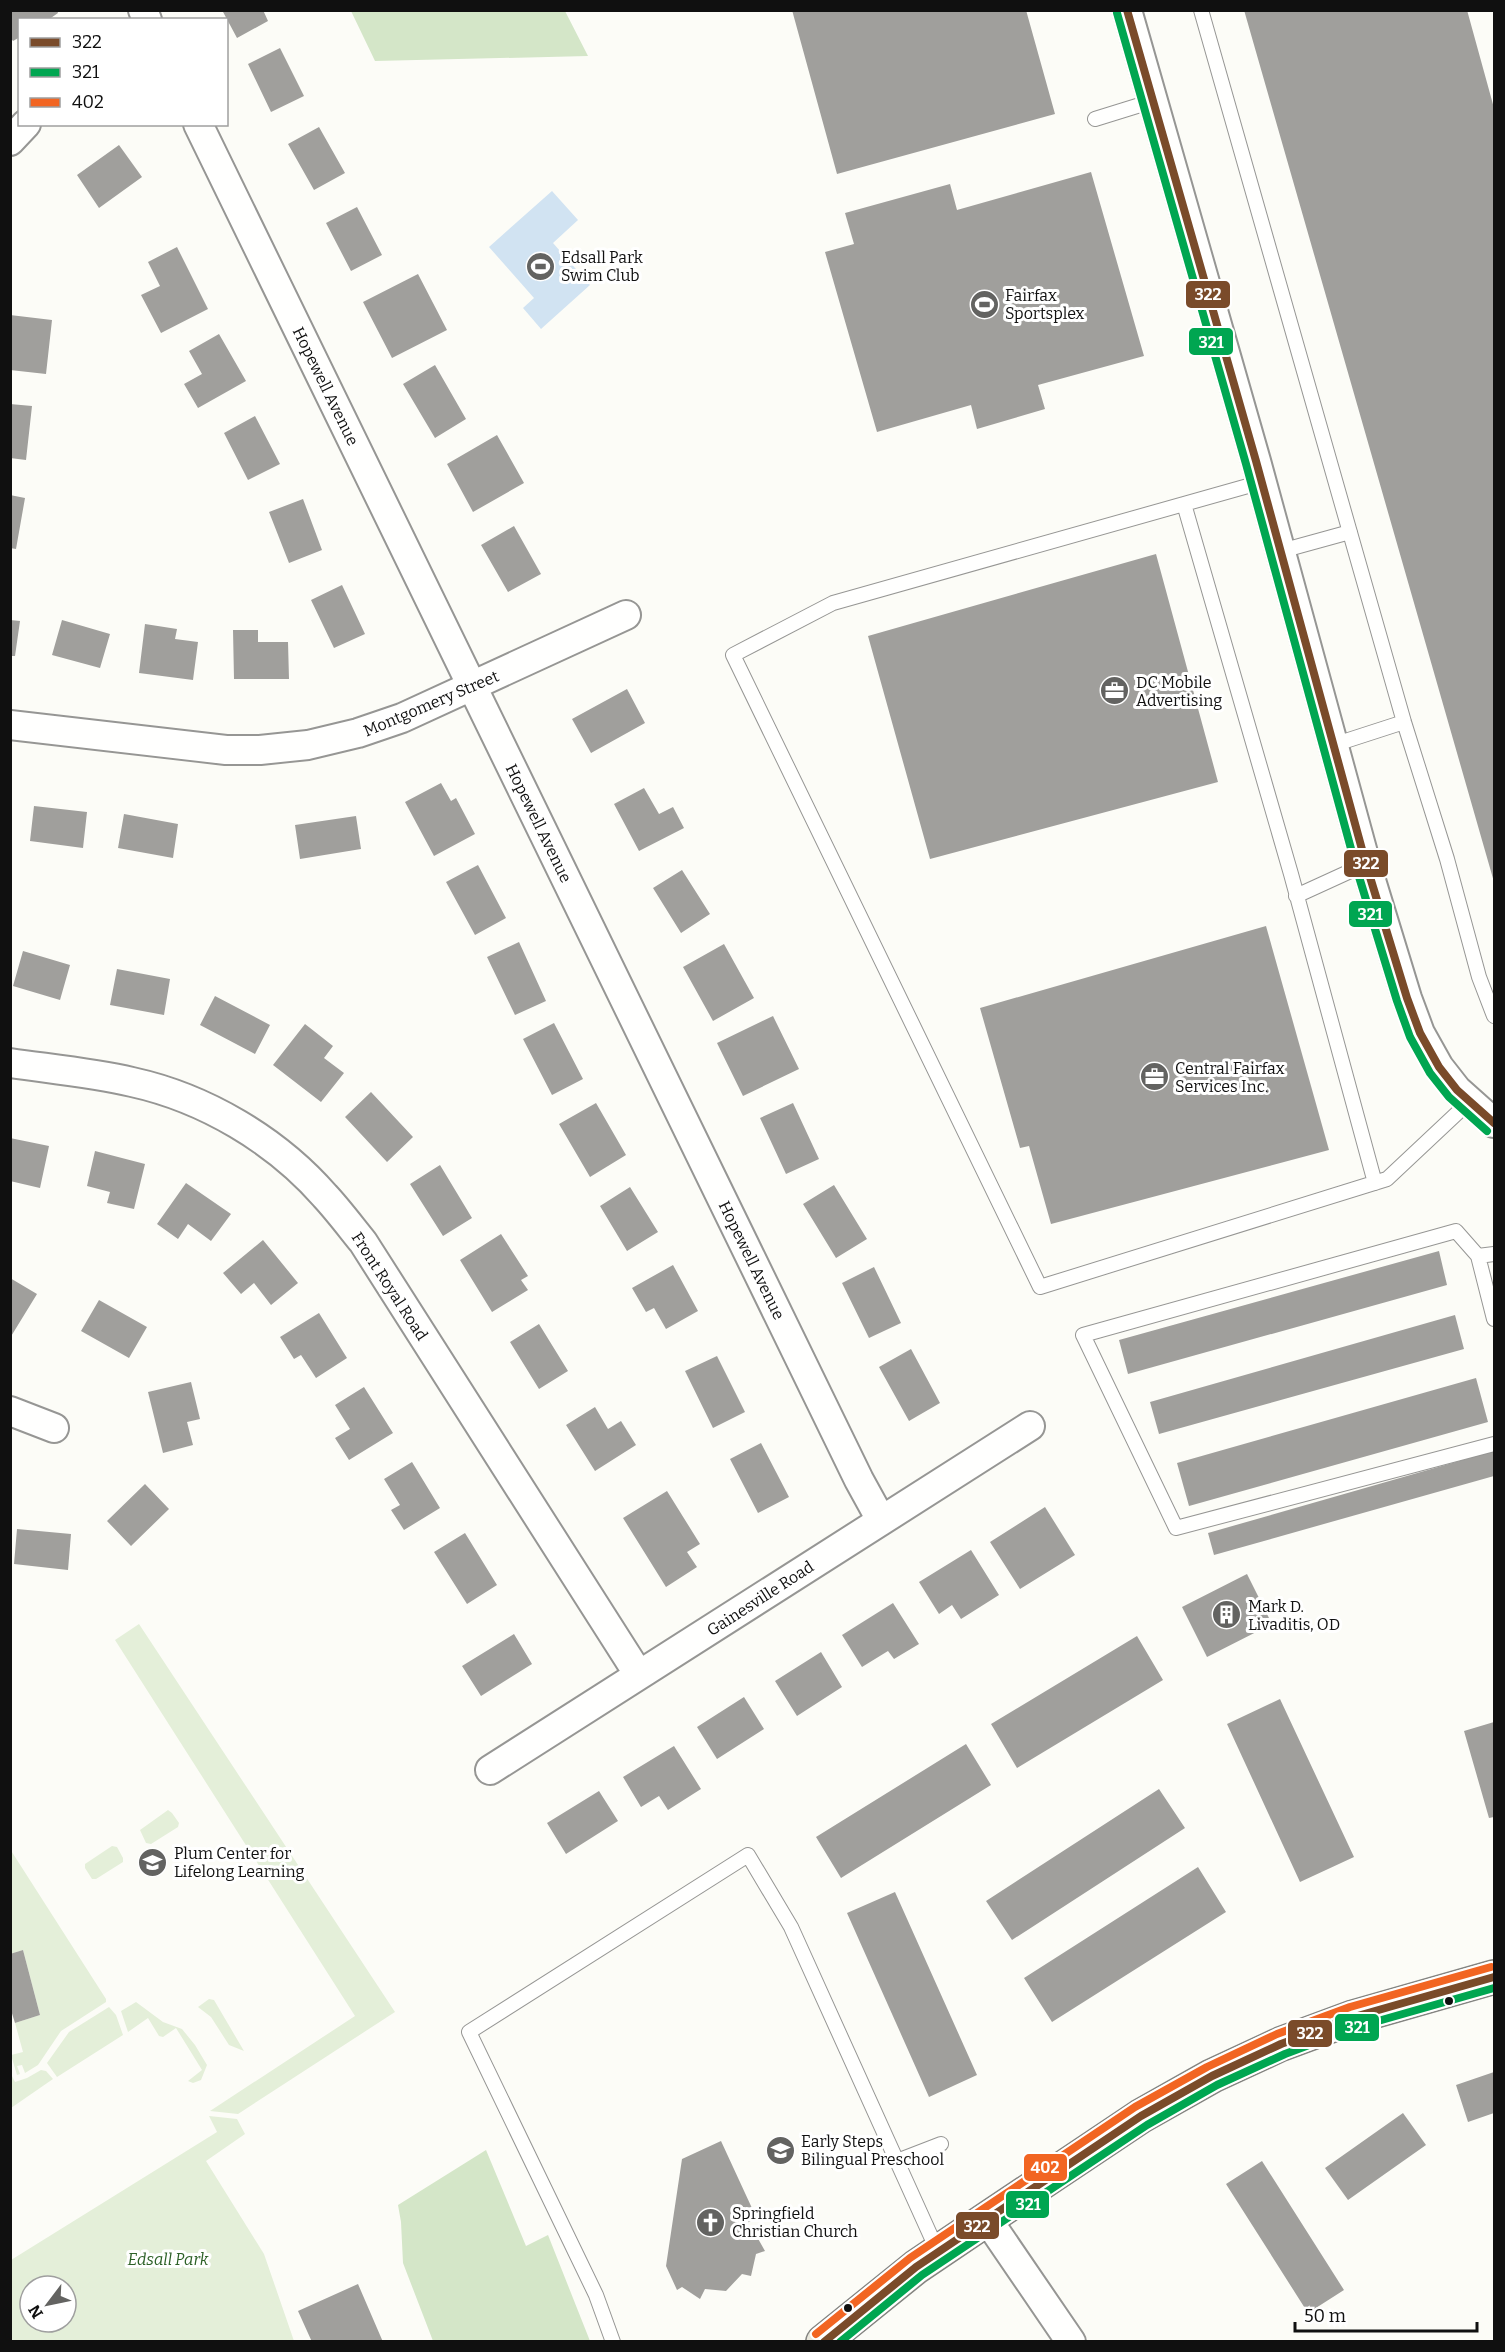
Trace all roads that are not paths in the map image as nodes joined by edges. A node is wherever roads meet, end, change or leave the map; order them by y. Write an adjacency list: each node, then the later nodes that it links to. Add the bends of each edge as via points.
1 (1201, 10): 10 (lane)
2 (1127, 11): 3 (street)
3 (1153, 101): 4 (lane); 8 (street)
4 (1095, 119)
5 (24, 126): 7 (street)
6 (199, 126): 13 (street, Hopewell Avenue)
7 (10, 141)
8 (1262, 482): 9 (lane); 11 (street)
9 (1184, 504): 18 (lane); 23 (lane, via 833,603 733,655 1040,1287)
10 (1350, 532): 11 (lane); 14 (lane)
11 (1281, 551): 16 (street)
12 (626, 615): 13 (street, Montgomery Street)
13 (472, 687): 15 (street, Montgomery Street, via 358,733 308,745 260,750 177,746); 31 (street, Hopewell Avenue)
14 (1404, 722): 16 (lane); 19 (lane)
15 (10, 725)
16 (1333, 745): 17 (street)
17 (1366, 864): 18 (lane); 21 (street, via 1420,1033 1439,1067)
18 (1296, 896): 23 (lane)
19 (1494, 1016)
20 (10, 1063): 32 (street, Front Royal Road, via 135,1082 179,1096 246,1130 300,1170 363,1242)
21 (1469, 1102): 22 (street); 23 (lane, via 1387,1179)
22 (1494, 1123)
23 (1375, 1183)
24 (1494, 1254): 25 (lane)
25 (1478, 1256): 26 (lane); 30 (lane, via 1456,1231 1083,1335 1176,1528)
26 (1494, 1320)
27 (10, 1411): 29 (street)
28 (1030, 1426): 31 (street, Gainesville Road)
29 (54, 1428)
30 (1494, 1444)
31 (881, 1520): 32 (street, Gainesville Road)
32 (639, 1675): 33 (street, Gainesville Road)
33 (490, 1770)
34 (1494, 1977): 37 (main road, via 1354,2017 1281,2044 1212,2076 1141,2116)
35 (941, 2145): 36 (lane)
36 (897, 2161): 38 (lane); 39 (lane, via 791,1927 748,1855 469,2032 596,2295)
37 (987, 2219): 38 (main road); 41 (street)
38 (938, 2252): 40 (main road)
39 (612, 2342)
40 (823, 2342)
41 (1071, 2342)

